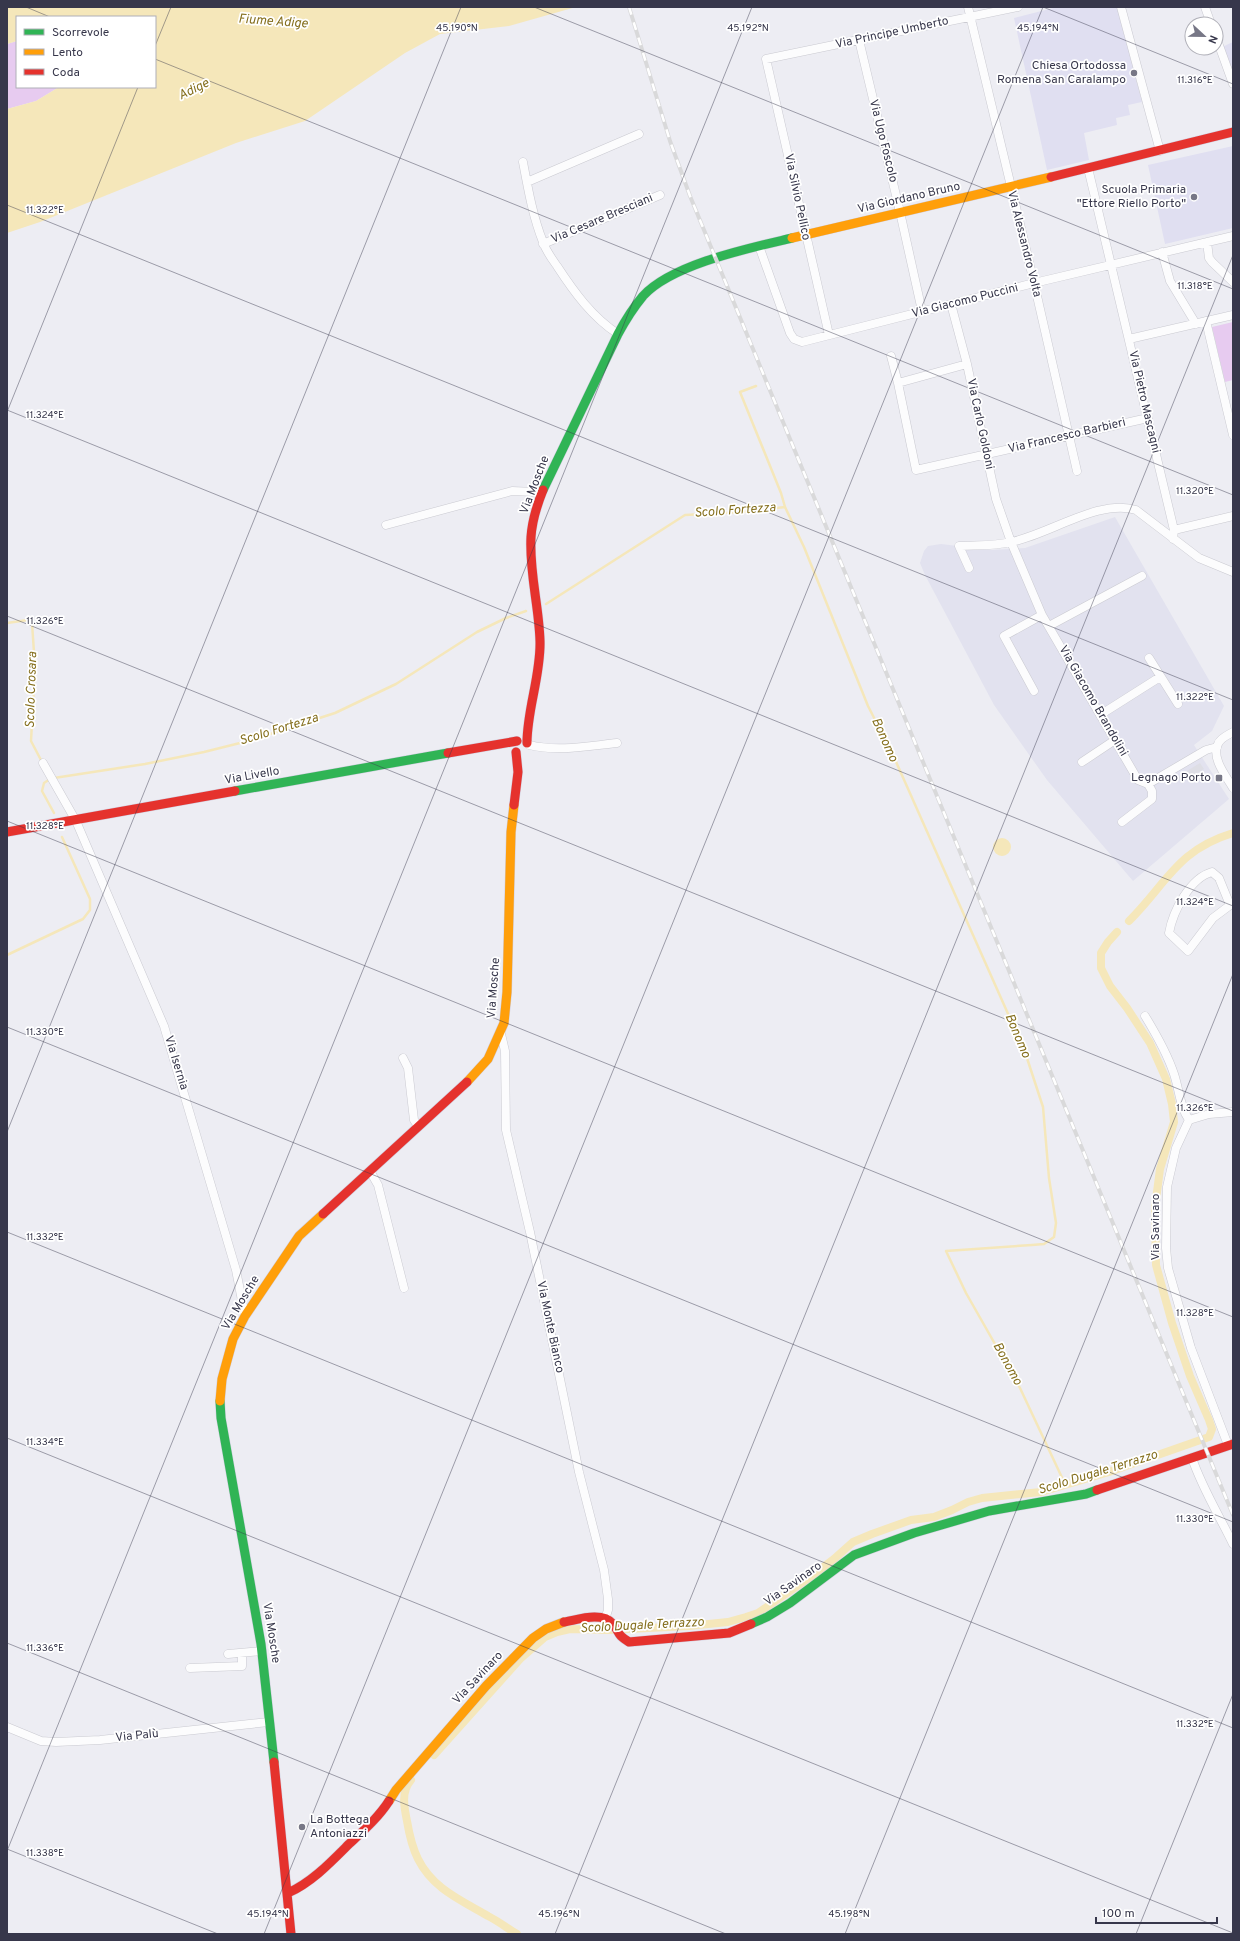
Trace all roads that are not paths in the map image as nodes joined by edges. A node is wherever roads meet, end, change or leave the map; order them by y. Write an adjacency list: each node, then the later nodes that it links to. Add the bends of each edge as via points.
1 (968, 7): 4 (street, Via Alessandro Volta)
2 (1018, 7): 4 (street, Via Principe Umberto)
3 (1121, 7): 11 (street)
4 (970, 17): 5 (street, Via Principe Umberto); 15 (street, Via Alessandro Volta)
5 (859, 40): 7 (street, Via Principe Umberto); 17 (street, Via Ugo Foscolo)
6 (1223, 56): 8 (street)
7 (766, 59): 18 (street, Via Silvio Pellico)
8 (1233, 84)
9 (1233, 132): 11 (main road, Via Giordano Bruno)
10 (639, 134): 14 (street)
11 (1160, 151): 13 (main road, Via Giordano Bruno)
12 (523, 162): 14 (street)
13 (1088, 168): 15 (main road, Via Giordano Bruno); 24 (street, Via Pietro Mascagni)
14 (527, 182): 21 (street)
15 (1010, 186): 17 (main road, Via Giordano Bruno); 26 (street, Via Alessandro Volta)
16 (660, 195): 21 (street, Via Cesare Bresciani)
17 (900, 212): 18 (main road, Via Giordano Bruno); 28 (street, Via Ugo Foscolo)
18 (806, 235): 22 (main road, Via Giordano Bruno); 33 (street, Via Silvio Pellico)
19 (1233, 236): 20 (street, Via Giacomo Puccini)
20 (1206, 242): 23 (street, Via Giacomo Puccini); 25 (street, via 1209,258)
21 (544, 244): 32 (street, via 565,278 591,312)
22 (759, 246): 32 (main road, Via Giordano Bruno, via 723,256 665,278 644,295); 33 (street, Via Giacomo Puccini, via 792,336 802,342)
23 (1162, 252): 24 (street, Via Giacomo Puccini); 31 (street, via 1173,288)
24 (1111, 265): 26 (street, Via Giacomo Puccini); 34 (street, Via Pietro Mascagni)
25 (1233, 282)
26 (1034, 283): 27 (street, Via Giacomo Puccini); 40 (street, Via Alessandro Volta)
27 (951, 304): 28 (street, Via Giacomo Puccini); 36 (street, Via Carlo Goldoni)
28 (922, 311): 33 (street, Via Giacomo Puccini)
29 (1233, 315): 30 (street)
30 (1206, 322): 31 (street); 39 (street)
31 (1196, 324): 34 (street)
32 (618, 334): 61 (main road, Via Mosche, via 543,492 533,524 531,559 540,641 538,671 528,730)
33 (829, 335)
34 (1129, 339): 38 (street, Via Pietro Mascagni)
35 (891, 356): 37 (street)
36 (967, 364): 37 (street); 41 (street, Via Carlo Goldoni)
37 (898, 383): 41 (street, Via Francesco Barbieri, via 916,470)
38 (1148, 418): 40 (street, Via Francesco Barbieri); 46 (street, Via Pietro Mascagni)
39 (1233, 435)
40 (1069, 436): 41 (street, Via Francesco Barbieri); 42 (street, Via Alessandro Volta)
41 (985, 455): 47 (street, Via Carlo Goldoni, via 996,499)
42 (1077, 471)
43 (535, 492): 45 (street, via 512,491)
44 (1233, 516): 46 (street)
45 (386, 525)
46 (1174, 534): 47 (street, via 1136,510 1116,507); 49 (street, via 1200,558)
47 (1011, 542): 48 (street, via 959,546); 51 (street, Via Giacomo Brandolini)
48 (969, 568)
49 (1233, 572)
50 (1142, 576): 52 (street)
51 (1042, 615): 52 (street, Via Giacomo Brandolini); 55 (street, via 1004,636)
52 (1049, 626): 57 (street, Via Giacomo Brandolini)
53 (1149, 658): 54 (street)
54 (1160, 677): 56 (street); 57 (street)
55 (1034, 691)
56 (1178, 704)
57 (1100, 715): 59 (street, Via Giacomo Brandolini)
58 (1233, 732): 62 (street, via 1221,739)
59 (1115, 740): 63 (street); 65 (street, Via Giacomo Brandolini, via 1138,780)
60 (617, 743): 61 (street, via 570,748)
61 (522, 747): 67 (main road, Via Livello, via 502,744); 72 (main road, Via Mosche, via 511,832 507,992 504,1023)
62 (1217, 747): 65 (street, via 1206,750); 66 (street, via 1219,763)
63 (1082, 762)
64 (43, 763): 67 (street, Via Isernia)
65 (1148, 784): 68 (street, via 1152,791 1152,799)
66 (1233, 788)
67 (76, 821): 69 (main road, Via Livello); 79 (street, Via Isernia, via 164,1026 236,1270)
68 (1122, 822)
69 (7, 832)
70 (1231, 904): 70 (street, via 1220,878 1212,872 1204,874 1183,900 1168,933 1188,951 1213,918)
71 (1145, 1016): 75 (street, via 1174,1073 1184,1113)
72 (500, 1033): 76 (main road, Via Mosche, via 488,1059 475,1075); 83 (street, Via Monte Bianco, via 505,1051 506,1130 530,1232 579,1472 604,1570 608,1599)
73 (403, 1058): 76 (street, via 408,1068 414,1120)
74 (1233, 1112): 75 (street, via 1209,1114)
75 (1189, 1120): 80 (street, Via Savinaro, via 1176,1148 1167,1188 1167,1262 1191,1348)
76 (418, 1126): 77 (main road, Via Mosche)
77 (370, 1171): 78 (street, via 378,1185); 79 (main road, Via Mosche, via 299,1236)
78 (404, 1288)
79 (244, 1316): 84 (main road, Via Mosche, via 229,1351 222,1379 221,1418)
80 (1230, 1444): 81 (main road, Via Savinaro)
81 (1192, 1458): 82 (street, via 1199,1480); 83 (main road, Via Savinaro, via 1086,1494 989,1511 914,1533 854,1555 790,1603 729,1633 635,1642 624,1640)
82 (1233, 1544)
83 (605, 1619): 90 (main road, Via Savinaro, via 594,1617 560,1623 533,1638 486,1686 396,1790 371,1824 316,1876)
84 (262, 1651): 85 (street); 88 (main road, Via Mosche)
85 (242, 1653): 86 (street); 87 (street, via 242,1666)
86 (228, 1654)
87 (190, 1668)
88 (269, 1722): 89 (street, Via Palù, via 100,1740 56,1742 41,1741); 90 (main road, Via Mosche)
89 (7, 1727)
90 (288, 1893): 91 (main road, Via Mosche)
91 (291, 1934)

